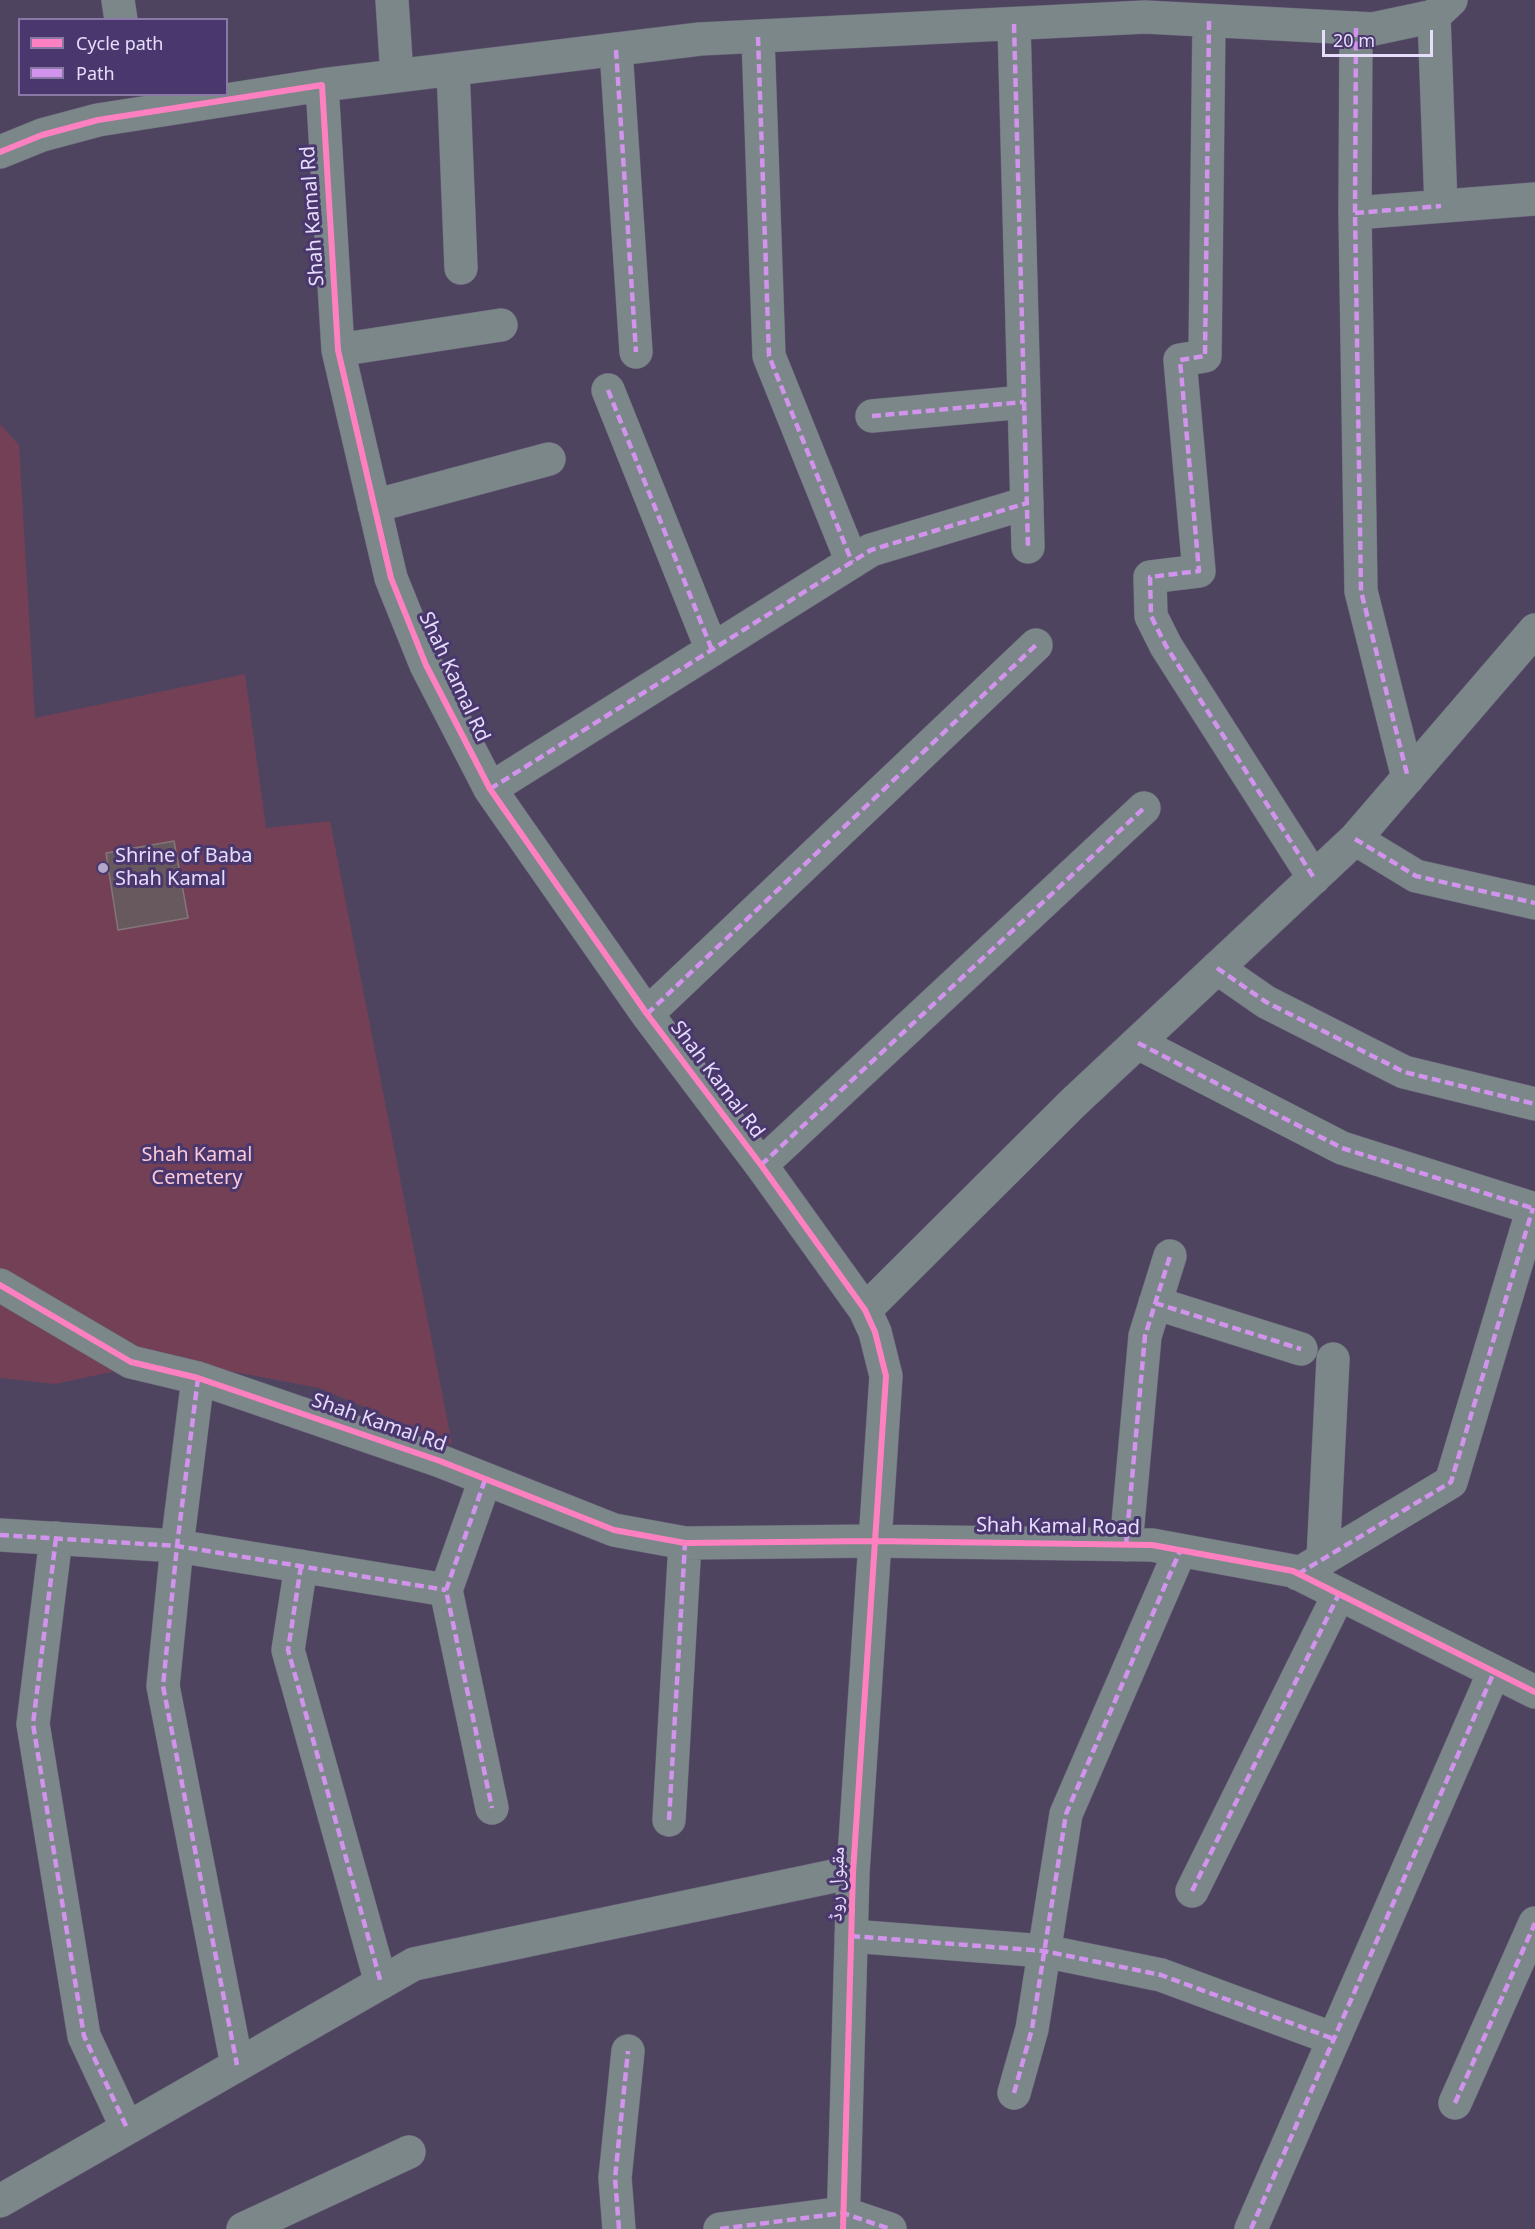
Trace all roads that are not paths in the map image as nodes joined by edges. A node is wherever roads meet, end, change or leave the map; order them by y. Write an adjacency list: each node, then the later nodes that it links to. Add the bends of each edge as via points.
1 (118, 0): 5 (street)
2 (392, 0): 12 (street)
3 (1443, 8): 8 (street, via 1373,29); 19 (street)
4 (952, 13): 7 (street); 9 (street)
5 (121, 18)
6 (1209, 21): 7 (street, via 1145,17); 8 (street); 40 (street, via 1205,356 1180,360 1199,572 1150,577 1151,615 1166,646)
7 (1014, 24): 26 (street)
8 (1356, 28): 20 (street)
9 (758, 37): 10 (street, via 700,39); 32 (street, via 769,356)
10 (616, 50): 11 (street); 24 (street)
11 (453, 69): 12 (street); 21 (street)
12 (397, 76): 13 (street)
13 (322, 85): 14 (street); 23 (street, Shah Kamal Rd)
14 (228, 94)
15 (212, 96): 16 (street)
16 (132, 104): 17 (street, via 98,120 42,135)
17 (0, 152)
18 (1535, 199): 19 (street)
19 (1441, 206): 20 (street)
20 (1355, 213): 36 (street, via 1361,591)
21 (461, 268)
22 (501, 325): 23 (street)
23 (338, 350): 30 (street, Shah Kamal Rd)
24 (636, 352)
25 (608, 390): 35 (street)
26 (1024, 402): 27 (street); 29 (street)
27 (872, 416)
28 (549, 459): 30 (street)
29 (1027, 503): 31 (street); 32 (street, via 871,550)
30 (374, 506): 37 (street, Shah Kamal Rd, via 391,578 426,666)
31 (1028, 547)
32 (852, 562): 35 (street)
33 (1535, 630): 36 (street)
34 (1036, 645): 43 (street)
35 (712, 650): 37 (street)
36 (1408, 778): 39 (street)
37 (490, 789): 43 (street, Shah Kamal Rd)
38 (1144, 808): 46 (street)
39 (1355, 839): 40 (street); 41 (street, via 1416,876)
40 (1314, 878): 42 (street)
41 (1535, 903)
42 (1217, 968): 44 (street); 45 (street, via 1266,1002 1404,1072)
43 (647, 1014): 46 (street, Shah Kamal Rd)
44 (1138, 1043): 47 (street, via 1342,1148); 51 (street)
45 (1535, 1104)
46 (761, 1165): 51 (street, Shah Kamal Rd)
47 (1534, 1208): 64 (street, via 1451,1482)
48 (1170, 1256): 50 (street)
49 (0, 1285): 54 (street, Shah Kamal Rd, via 131,1362)
50 (1155, 1303): 52 (street); 60 (street, via 1145,1336)
51 (865, 1310): 58 (street, Shah Kamal Rd, via 886,1376)
52 (1301, 1349)
53 (1333, 1359): 64 (street)
54 (198, 1378): 55 (street, Shah Kamal Rd); 61 (street)
55 (485, 1480): 59 (street, Shah Kamal Rd, via 614,1530); 65 (street)
56 (0, 1535): 57 (street)
57 (56, 1538): 61 (street); 82 (street, via 33,1724 84,2036)
58 (874, 1541): 59 (street, Shah Kamal Rd); 60 (street, Shah Kamal Road); 71 (street, مقبول روڈ)
59 (685, 1543): 70 (street)
60 (1126, 1545): 62 (street, Shah Kamal Road)
61 (177, 1546): 63 (street); 79 (street, via 163,1686)
62 (1180, 1551): 64 (street, Shah Kamal Road, via 1293,1571); 75 (street, via 1066,1814)
63 (302, 1566): 65 (street); 76 (street, via 288,1650)
64 (1311, 1567): 66 (street, Shah Kamal Road)
65 (446, 1590): 69 (street)
66 (1339, 1594): 67 (street, Shah Kamal Road); 72 (street)
67 (1494, 1672): 68 (street, Shah Kamal Road); 77 (street)
68 (1535, 1692)
69 (492, 1808)
70 (669, 1820)
71 (854, 1872): 74 (street, مقبول روڈ); 76 (street, via 414,1964)
72 (1192, 1891)
73 (1535, 1923): 81 (street)
74 (851, 1936): 75 (street); 85 (street, مقبول روڈ)
75 (1044, 1951): 77 (street, via 1161,1976); 80 (street, via 1032,2029)
76 (381, 1983): 79 (street)
77 (1334, 2039): 90 (street)
78 (628, 2051): 87 (street, via 615,2178)
79 (237, 2066): 82 (street)
80 (1014, 2093)
81 (1455, 2103)
82 (127, 2128): 84 (street)
83 (409, 2152): 86 (street)
84 (0, 2200)
85 (843, 2221): 88 (street); 89 (street)
86 (243, 2229)
87 (619, 2229)
88 (720, 2229)
89 (890, 2229)
90 (1251, 2229)

